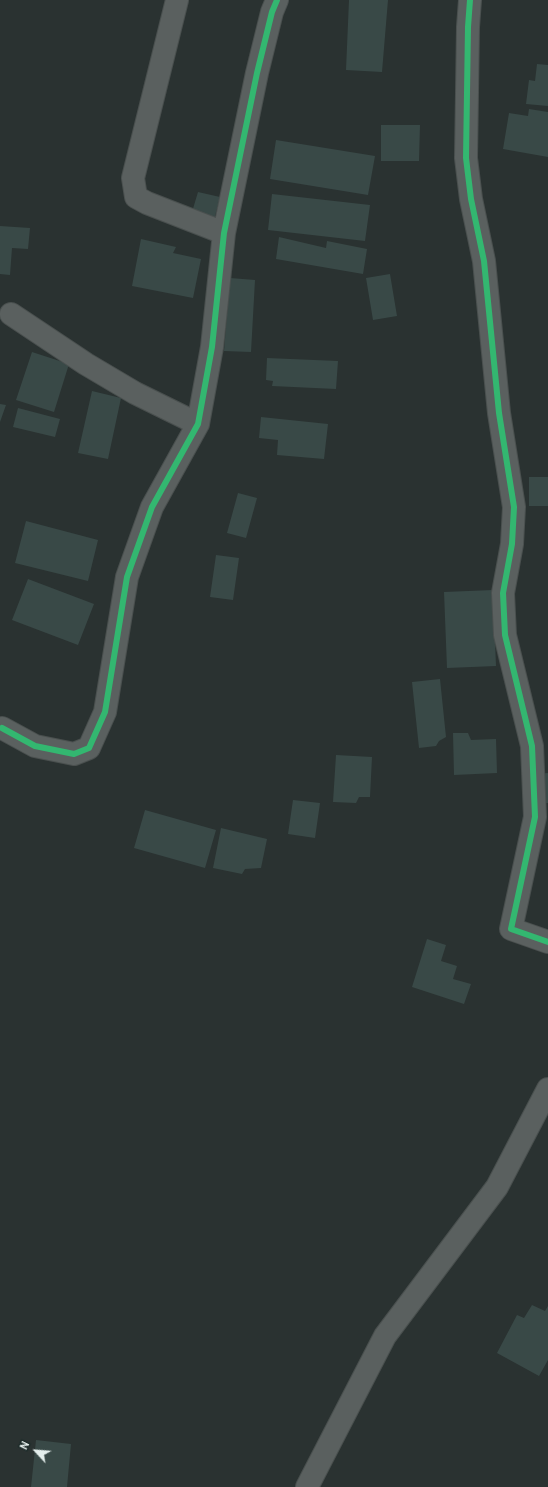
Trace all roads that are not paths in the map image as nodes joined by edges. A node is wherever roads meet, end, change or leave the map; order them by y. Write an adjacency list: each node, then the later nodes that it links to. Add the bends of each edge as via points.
1 (177, 0): 4 (street, via 133,178 136,197)
2 (277, 0): 4 (street, via 257,73)
3 (470, 0): 8 (street, via 466,158 471,199 484,261 495,381 514,507 512,544 503,593 505,635 532,746 535,816 511,929)
4 (224, 233): 6 (street, via 212,347)
5 (11, 314): 6 (street, via 135,393)
6 (198, 424): 7 (street, via 152,507 127,577 105,712 89,748 74,754 35,746)
7 (2, 728)
8 (548, 942)
9 (548, 1089): 10 (street, via 497,1187 385,1336)
10 (307, 1487)

